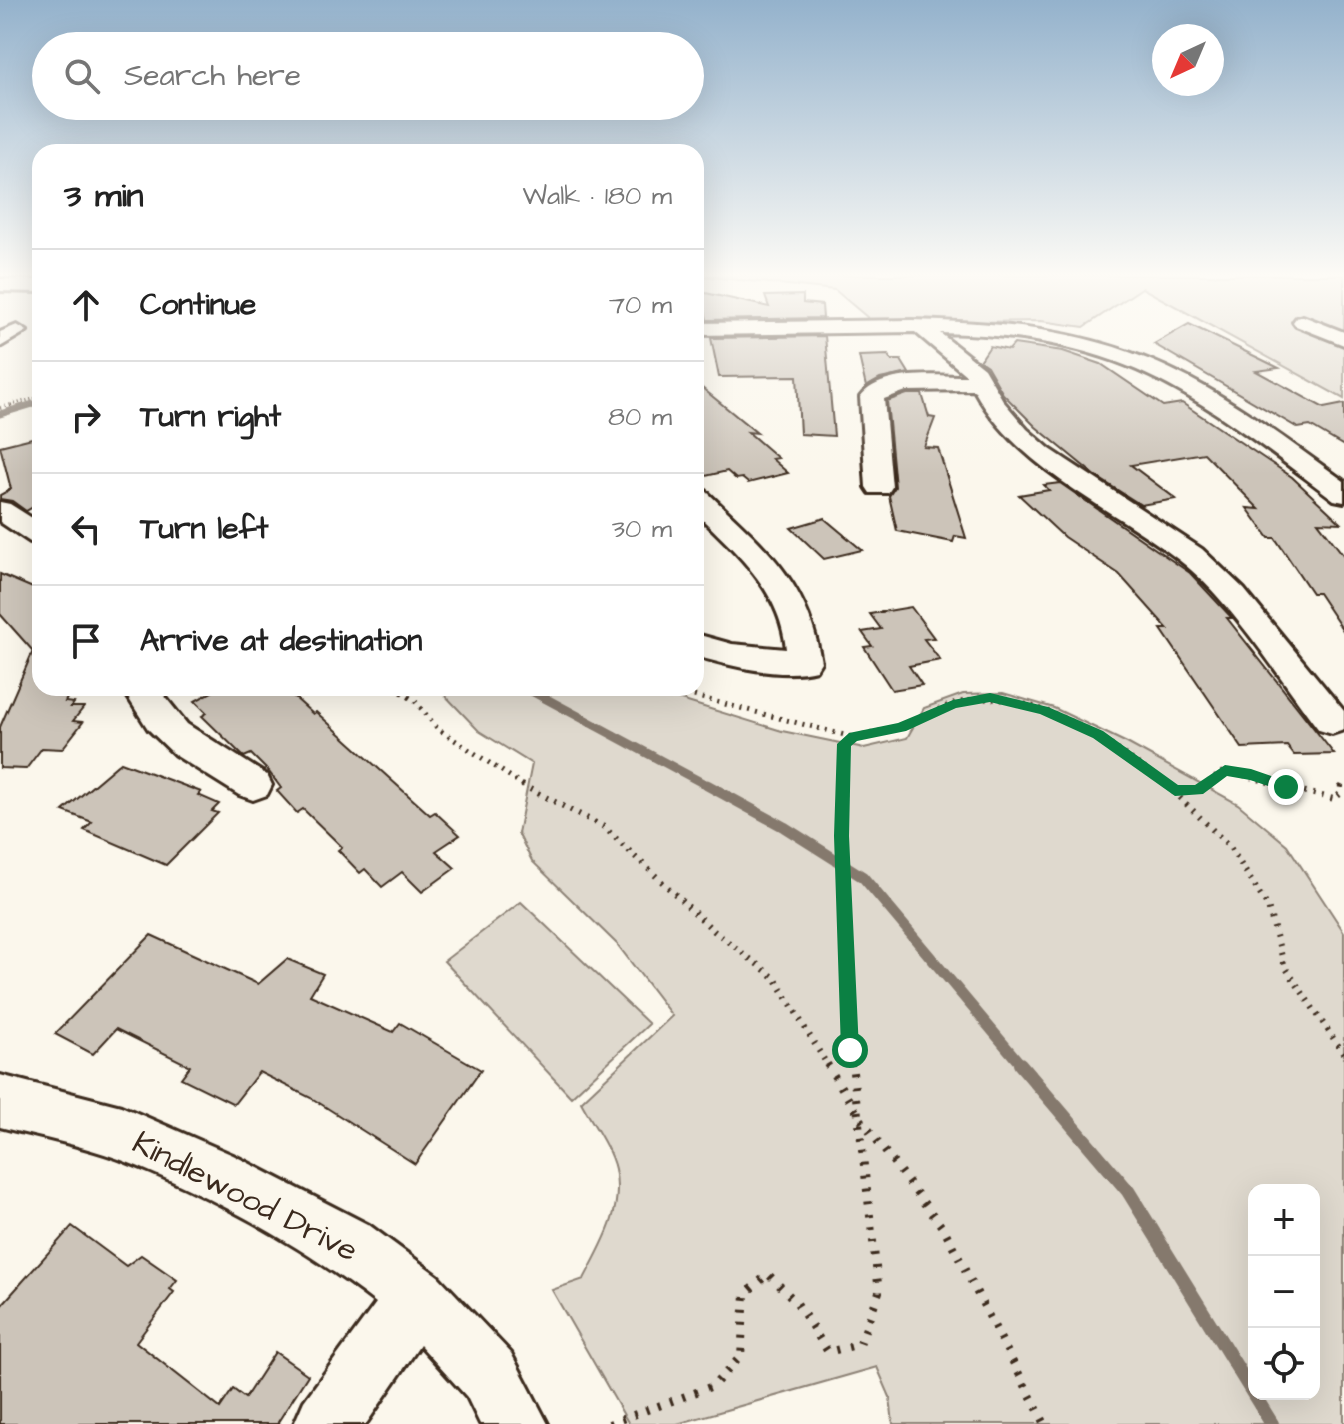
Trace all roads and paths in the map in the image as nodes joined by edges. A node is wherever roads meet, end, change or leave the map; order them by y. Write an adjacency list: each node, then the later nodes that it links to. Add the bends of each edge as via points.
1 (940, 341): 3 (street, via 964,360)
2 (1066, 341): 7 (street, via 1154,371)
3 (980, 383): 6 (street, via 889,386 875,393); 15 (street, via 1018,434 1041,454 1192,555 1233,596)
4 (32, 399): 5 (path)
5 (0, 408)
6 (879, 487)
7 (1344, 494)
8 (704, 505): 11 (street, via 771,573 788,599 804,662)
9 (0, 510): 10 (street)
10 (32, 531)
11 (704, 647)
12 (144, 696): 18 (street, via 151,712 188,747)
13 (407, 696): 22 (path, via 466,750 604,827 714,931 775,978)
14 (694, 696): 16 (path)
15 (1332, 721)
16 (853, 737): 19 (path, via 901,727 953,704 990,698 1043,710 1098,734); 22 (path, via 844,744 842,842 850,1050)
17 (1344, 781): 19 (path, via 1334,799 1225,770 1198,790)
18 (253, 785)
19 (1175, 791): 20 (path, via 1230,847 1268,907 1285,967)
20 (1344, 1054)
21 (0, 1101): 23 (street, Kindlewood Drive, via 121,1133 214,1174 349,1245)
22 (860, 1118): 26 (path, via 879,1292 860,1344 828,1352 797,1303 768,1274 745,1294 741,1356 713,1386); 27 (path, via 945,1231)
23 (417, 1297): 24 (street); 25 (street, Kindlewood Drive, via 489,1375)
24 (327, 1424)
25 (515, 1424)
26 (609, 1424)
27 (1045, 1424)

